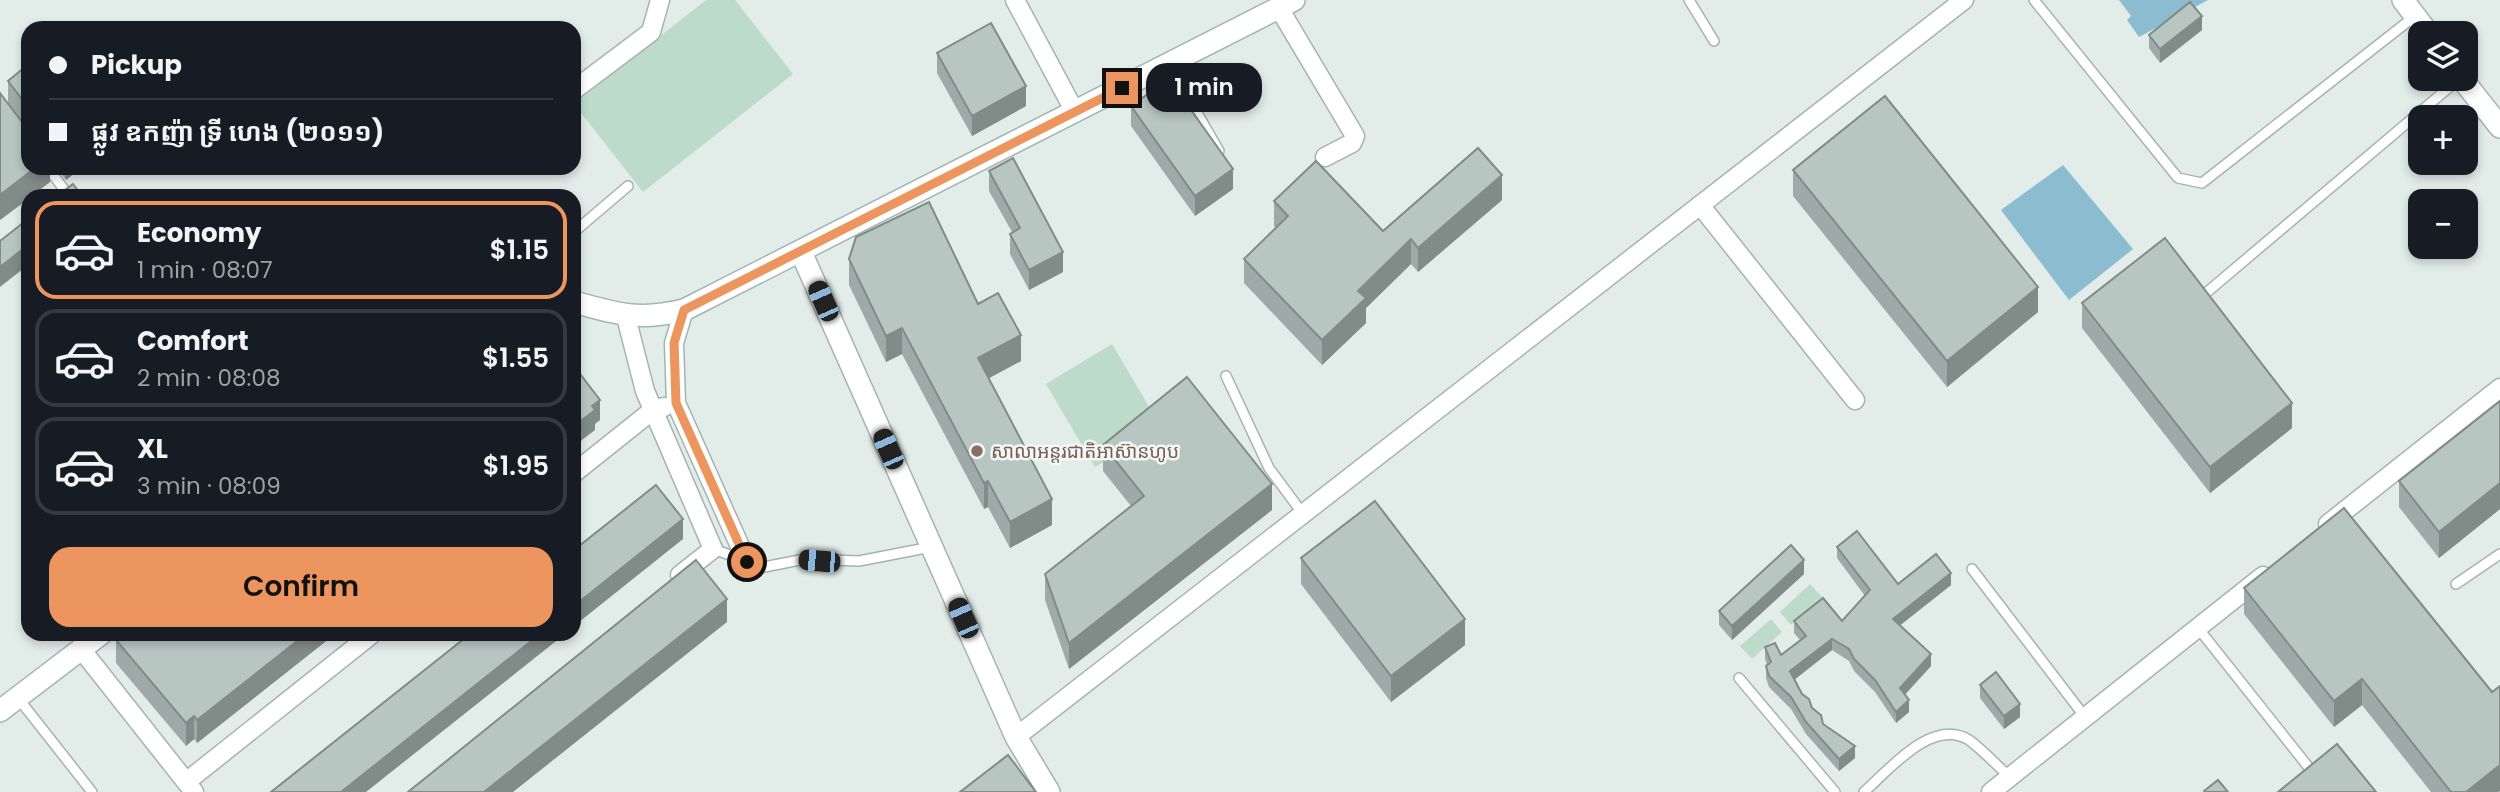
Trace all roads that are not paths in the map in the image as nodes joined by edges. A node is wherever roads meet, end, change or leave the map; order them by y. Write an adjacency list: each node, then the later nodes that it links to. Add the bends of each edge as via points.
1 (660, 0): 10 (street, via 651,32)
2 (1015, 0): 13 (street)
3 (1689, 0): 8 (lane)
4 (1964, 0): 18 (street)
5 (2034, 0): 7 (lane, via 2178,178 2202,183)
6 (1290, 2): 9 (main road); 15 (street, via 1354,136 1352,143)
7 (2415, 17)
8 (1714, 41)
9 (1169, 64): 13 (main road); 16 (lane)
10 (581, 85)
11 (2446, 91): 21 (lane)
12 (2470, 91): 14 (main road)
13 (1075, 112): 20 (main road)
14 (2500, 127)
15 (1325, 157)
16 (1223, 158)
17 (628, 186): 19 (lane)
18 (1700, 205): 27 (street); 31 (street)
19 (581, 226)
20 (801, 252): 23 (main road); 33 (main road)
21 (2206, 293)
22 (581, 304): 24 (main road)
23 (684, 310): 24 (main road, via 654,318); 28 (street, via 674,343)
24 (626, 317): 29 (street)
25 (1226, 376): 31 (lane, via 1269,468)
26 (2500, 388): 32 (street)
27 (1855, 400)
28 (676, 403): 29 (street); 36 (street)
29 (653, 410): 30 (street); 34 (street)
30 (581, 467)
31 (1303, 514): 49 (street)
32 (2317, 534)
33 (931, 547): 36 (lane, via 859,561 805,559 764,568); 49 (main road)
34 (713, 549): 36 (lane); 39 (street)
35 (2500, 554): 40 (lane)
36 (747, 562)
37 (2273, 568): 41 (street)
38 (1972, 569): 48 (lane)
39 (669, 583)
40 (2456, 584)
41 (2198, 628): 48 (street); 50 (lane)
42 (92, 641): 44 (main road)
43 (364, 641): 52 (street)
44 (81, 649): 46 (main road); 52 (street)
45 (1738, 678): 55 (lane)
46 (18, 698): 47 (main road); 53 (lane)
47 (0, 711)
48 (2085, 717): 51 (street)
49 (1016, 737): 54 (main road)
50 (2310, 769)
51 (2010, 778): 56 (lane, via 1967,739 1928,736); 57 (street)
52 (190, 787)
53 (92, 792)
54 (1049, 792)
55 (1835, 792)
56 (1864, 792)
57 (1991, 792)

